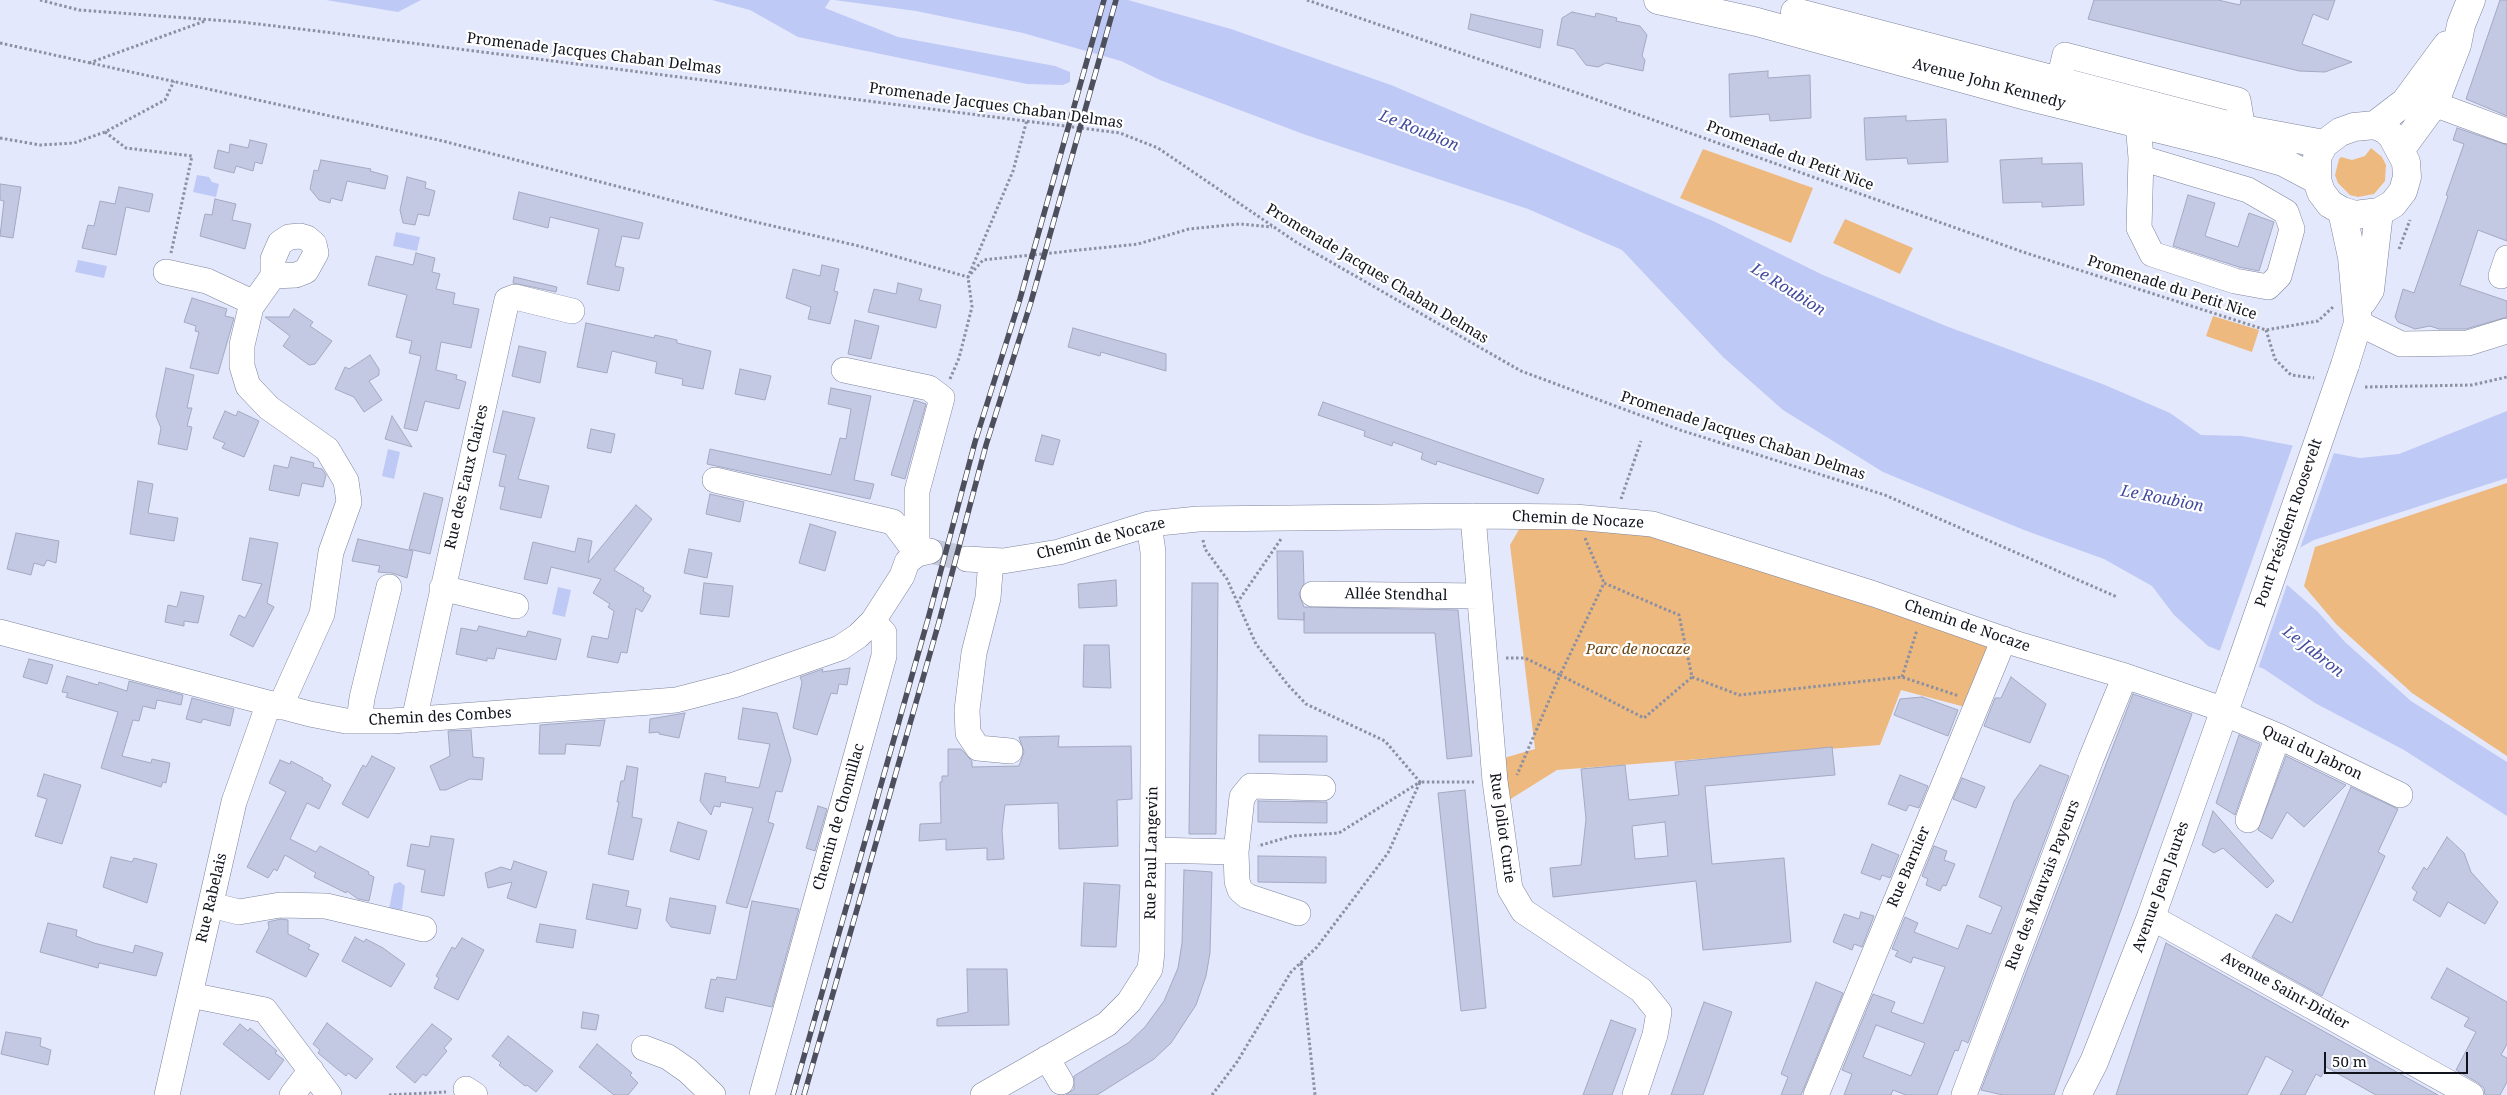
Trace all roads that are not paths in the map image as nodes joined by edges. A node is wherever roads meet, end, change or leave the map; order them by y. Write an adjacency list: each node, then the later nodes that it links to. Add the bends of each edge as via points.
1 (1658, 0): 6 (main road, Avenue John Kennedy, via 1757,22)
2 (1745, 0): 9 (main road, Avenue John Kennedy, via 2243,129)
3 (2471, 0): 4 (main road)
4 (2461, 25): 5 (main road, via 2457,45); 7 (main road, via 2405,102)
5 (2434, 104): 8 (street); 10 (main road)
6 (2138, 123): 11 (street); 12 (main road, Avenue John Kennedy, via 2283,162)
7 (2375, 125): 9 (main road, via 2340,132); 10 (main road, via 2386,130)
8 (2507, 131)
9 (2324, 144): 12 (main road, via 2317,157)
10 (2401, 148): 14 (main road, via 2407,177 2403,191 2393,204)
11 (2141, 158): 11 (street, via 2139,228 2152,254 2235,281 2268,287 2279,276 2292,229 2286,212 2248,190)
12 (2316, 180): 13 (main road, via 2330,204)
13 (2342, 212): 14 (main road, via 2362,215); 19 (main road, via 2352,257)
14 (2379, 212): 19 (main road, via 2370,290)
15 (166, 272): 17 (street, via 207,281)
16 (274, 276): 17 (street)
17 (254, 303): 35 (street, Rue Rabelais, via 242,345 242,366 248,386 269,408 327,449 346,481 349,502 331,552 322,614)
18 (572, 311): 27 (street, Rue des Eaux Claires, via 515,297 507,300)
19 (2357, 317): 20 (street, via 2401,344 2468,343); 36 (main road, Pont Président Roosevelt, bridge, via 2345,365)
20 (2507, 332)
21 (844, 370): 25 (street, via 930,388 942,398 917,490)
22 (715, 480): 25 (street, via 893,522)
23 (1473, 516): 24 (street, Chemin de Nocaze, via 1198,519); 29 (street, Rue Joliot Curie); 33 (street, Chemin de Nocaze, via 1575,517 1652,524)
24 (1149, 524): 40 (street, Chemin de Nocaze, via 1059,552 1003,561 979,560 988,598 974,653 967,710 968,733 978,748); 44 (street, Rue Paul Langevin, via 1153,552)
25 (924, 552): 31 (street, via 907,562 902,576)
26 (388, 587): 38 (street)
27 (442, 588): 30 (street); 37 (street, Rue des Eaux Claires)
28 (1314, 594): 29 (street, Allée Stendhal)
29 (1479, 596): 63 (street, Rue Joliot Curie, via 1495,781 1510,889 1523,911 1641,990 1659,1012 1656,1035)
30 (516, 606)
31 (873, 621): 37 (street, Chemin des Combes, via 840,648 734,685 676,700); 61 (street, Chemin de Chomillac, via 884,633 884,656)
32 (0, 632): 35 (street, Chemin des Combes)
33 (2004, 639): 34 (street, Chemin de Nocaze); 64 (street, Rue Barnier)
34 (2125, 676): 36 (street, Chemin de Nocaze); 65 (street, Rue des Mauvais Payeurs)
35 (275, 705): 38 (street, Chemin des Combes); 46 (street, Rue Rabelais, via 234,802)
36 (2224, 712): 39 (street, Quai du Jabron); 48 (main road, Avenue Jean Jaurès)
37 (414, 720): 38 (street, Chemin des Combes)
38 (359, 721)
39 (2278, 736): 42 (street, Quai du Jabron); 43 (street)
40 (1010, 752)
41 (1323, 788): 45 (street, via 1251,786 1242,797)
42 (2400, 795)
43 (2248, 820)
44 (1152, 850): 45 (street); 52 (street, Rue Paul Langevin, via 1150,969 1128,1002 1107,1024)
45 (1236, 852): 47 (street, via 1240,890 1247,896)
46 (211, 905): 49 (street, via 239,912 280,905 326,906); 50 (street, Rue Rabelais)
47 (1298, 913)
48 (2151, 917): 53 (main road, Avenue Jean Jaurès); 56 (street, Avenue Saint-Didier)
49 (424, 929)
50 (190, 995): 54 (street, via 265,1010); 57 (street, Rue Rabelais)
51 (644, 1048): 60 (street, via 668,1057)
52 (1047, 1058): 55 (street); 62 (street, Rue Paul Langevin)
53 (2094, 1062): 66 (main road, Avenue Jean Jaurès); 67 (main road, Avenue Jean Jaurès)
54 (311, 1070): 58 (street); 59 (street)
55 (1061, 1082)
56 (2465, 1094)
57 (167, 1095)
58 (292, 1095)
59 (329, 1095)
60 (713, 1095)
61 (762, 1095)
62 (983, 1095)
63 (1635, 1095)
64 (1816, 1095)
65 (1964, 1095)
66 (2077, 1095)
67 (2091, 1095)

